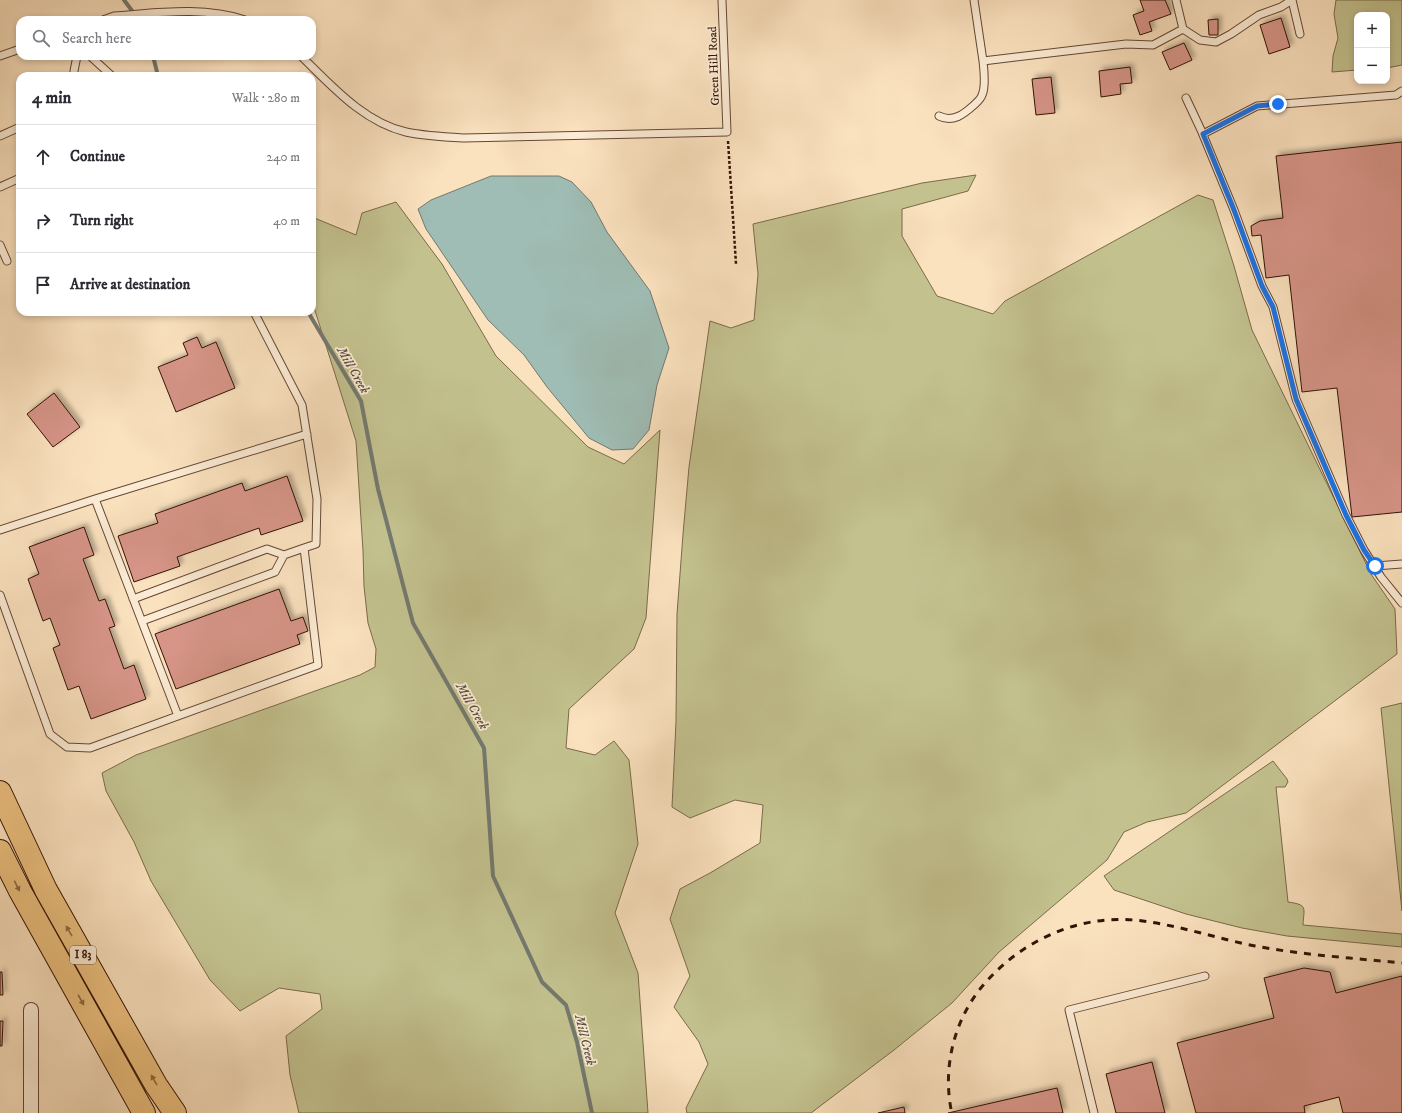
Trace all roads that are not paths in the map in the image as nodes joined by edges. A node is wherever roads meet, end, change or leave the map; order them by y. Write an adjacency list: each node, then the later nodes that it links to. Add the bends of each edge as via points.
1 (722, 0): 12 (lane, Green Hill Road, via 727,132 464,138 405,132 361,110)
2 (974, 0): 13 (lane)
3 (1176, 0): 6 (lane)
4 (114, 16): 5 (lane, via 195,12)
5 (225, 16)
6 (1183, 29): 7 (lane, via 1200,40 1216,42 1259,15 1292,0); 13 (lane, via 1153,44 1126,44)
7 (1300, 34)
8 (16, 50): 9 (lane)
9 (0, 56)
10 (76, 60): 14 (lane)
11 (94, 60): 15 (lane)
12 (305, 60)
13 (983, 61): 18 (lane, via 982,96 964,114 950,119)
14 (74, 72)
15 (108, 72)
16 (1402, 91): 20 (lane, via 1396,94 1257,106)
17 (1186, 98): 20 (lane)
18 (938, 116)
19 (16, 129): 21 (lane)
20 (1203, 134): 33 (lane, via 1262,286 1273,307 1296,399 1346,515)
21 (0, 136)
22 (16, 180): 23 (lane)
23 (0, 187)
24 (0, 245): 25 (lane)
25 (7, 261)
26 (256, 316): 27 (lane, via 302,405)
27 (307, 434): 28 (lane); 30 (lane, via 317,499 316,544)
28 (95, 499): 29 (lane); 35 (lane)
29 (0, 530)
30 (304, 548): 31 (lane); 38 (lane, via 318,665)
31 (284, 555): 35 (lane, via 267,549); 37 (lane, via 275,572)
32 (1402, 564): 33 (lane)
33 (1375, 566): 36 (lane)
34 (0, 595): 38 (lane, via 50,734 67,747 90,748)
35 (134, 599): 37 (lane)
36 (1402, 603)
37 (142, 621): 38 (lane)
38 (178, 716)
39 (0, 792): 45 (highway, I 83, one-way to 39, via 156,1085 46,890)
40 (0, 851): 44 (highway, I 83, one-way to 44)
41 (1205, 976): 46 (lane, via 1069,1010)
42 (31, 1010): 43 (street)
43 (31, 1113)
44 (144, 1113)
45 (176, 1113)
46 (1094, 1113)

